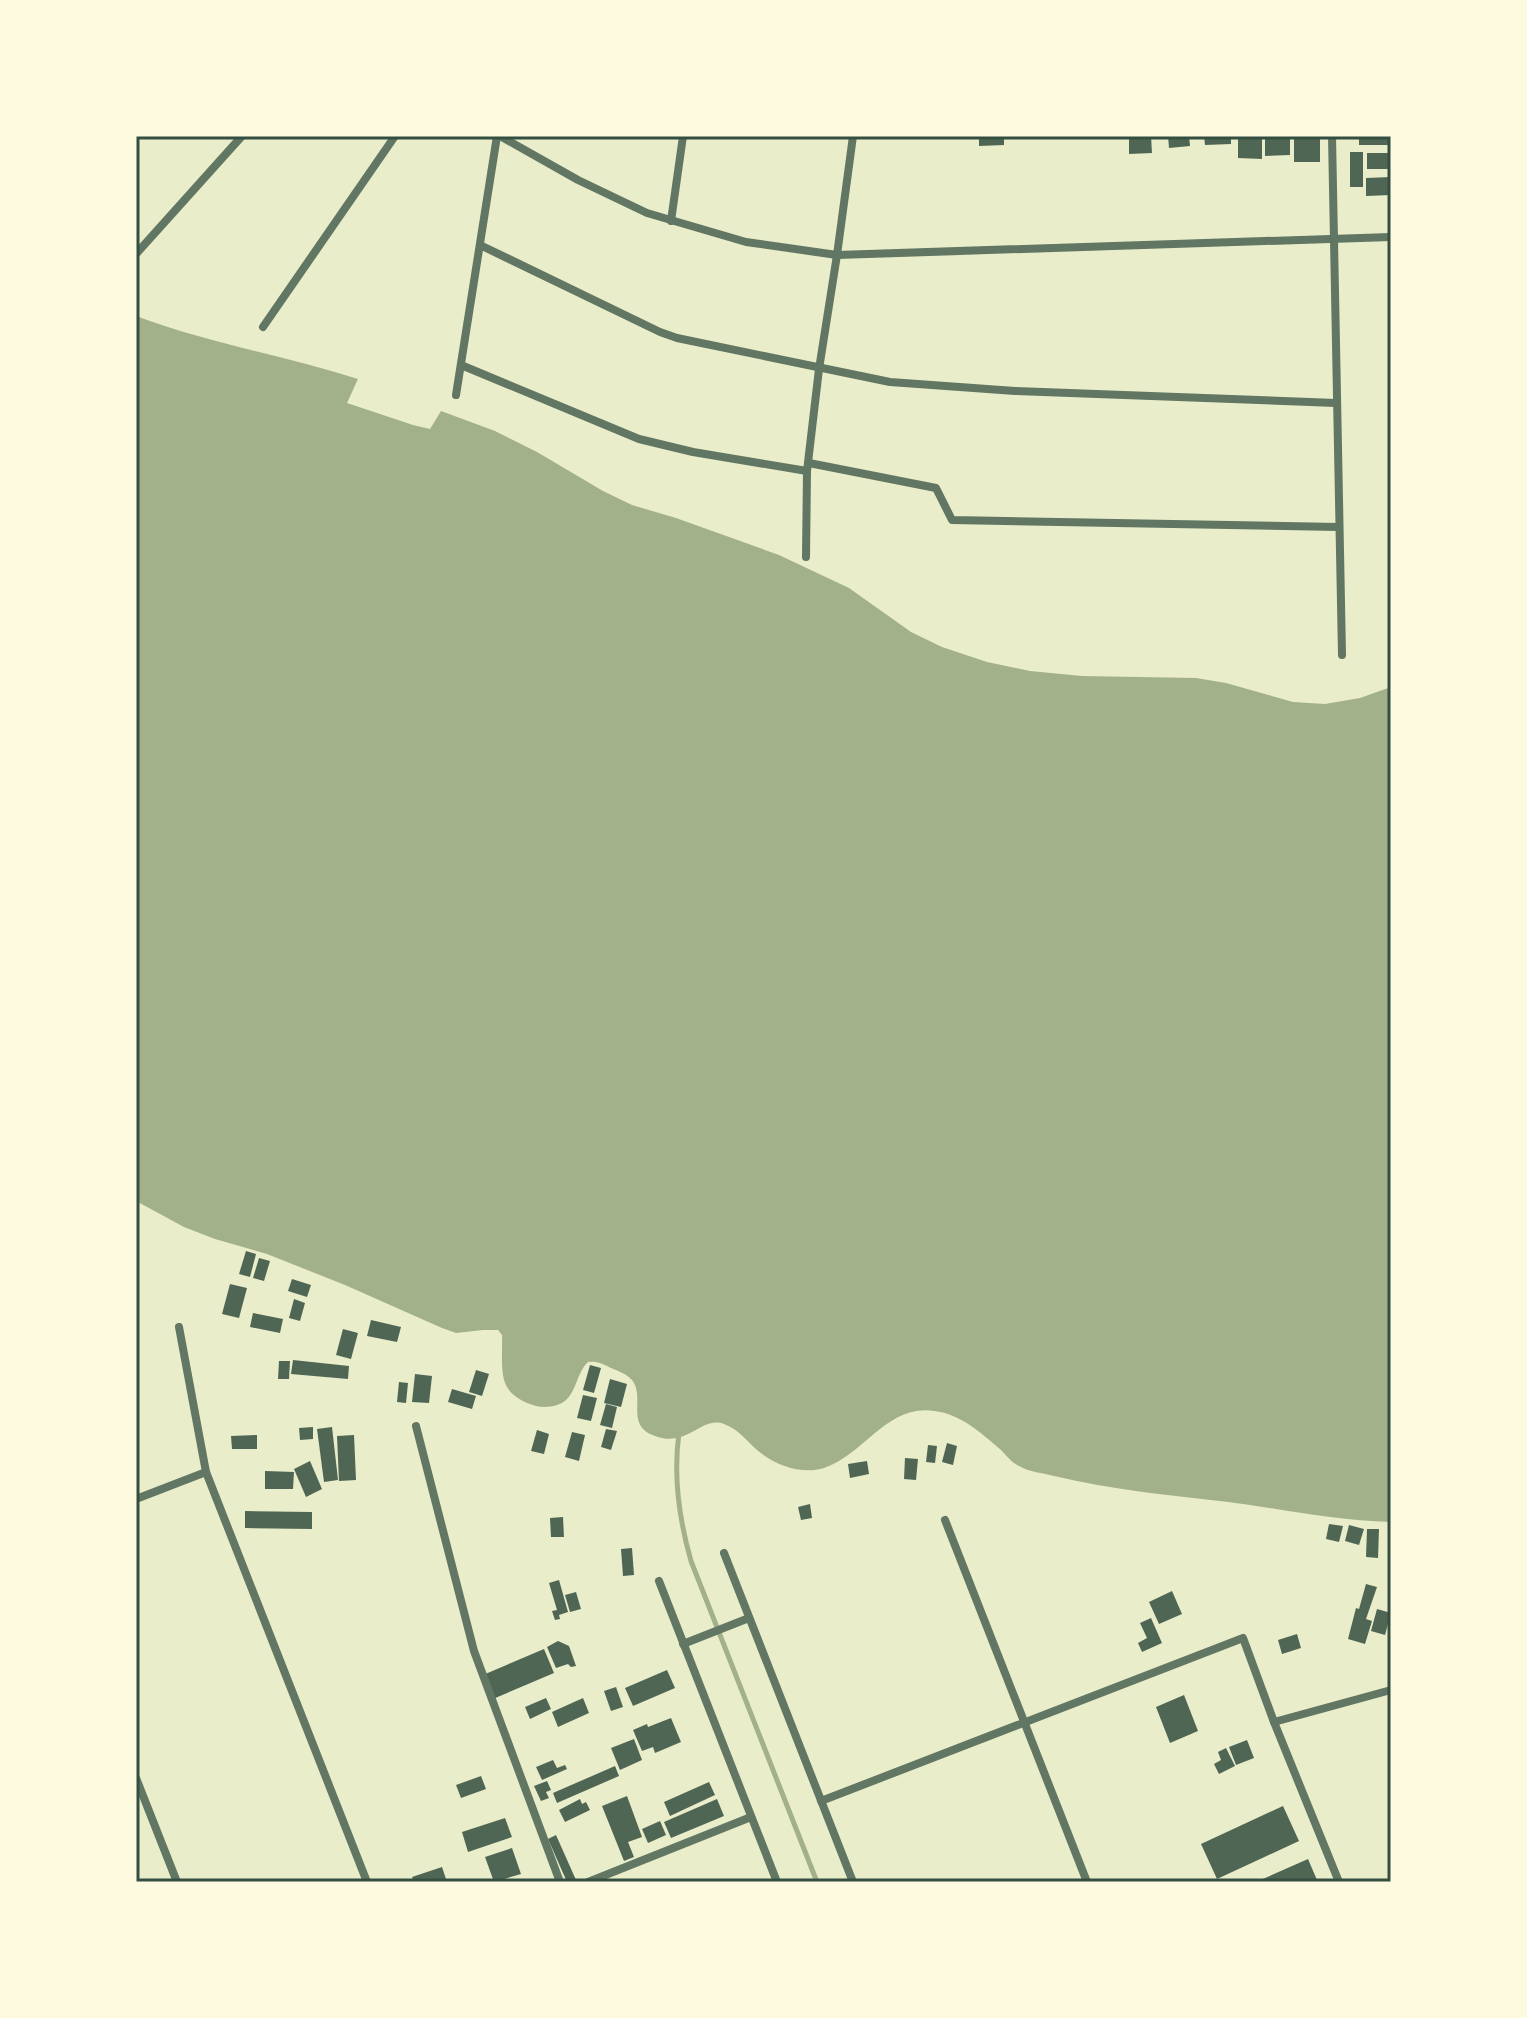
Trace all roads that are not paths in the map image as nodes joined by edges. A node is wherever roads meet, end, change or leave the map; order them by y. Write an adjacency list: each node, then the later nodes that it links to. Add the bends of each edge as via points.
1 (242, 136): 11 (street)
2 (395, 136): 13 (street)
3 (499, 136): 7 (street, via 605,194); 10 (street)
4 (683, 136): 7 (street)
5 (853, 136): 12 (street)
6 (1332, 136): 9 (street)
7 (671, 221): 12 (street, via 746,242)
8 (1391, 237): 9 (street)
9 (1334, 239): 12 (street); 17 (street)
10 (480, 245): 14 (street); 15 (street, via 660,332)
11 (136, 254)
12 (837, 255): 15 (street)
13 (263, 327)
14 (461, 365): 16 (street); 18 (street, via 639,439)
15 (819, 369): 17 (street, via 890,382 984,389); 18 (street)
16 (456, 395)
17 (1336, 403): 19 (street)
18 (808, 467): 19 (street, via 936,488 952,520); 20 (street)
19 (1339, 527): 21 (street)
20 (806, 557)
21 (1342, 655)
22 (179, 1327): 24 (street)
23 (416, 1426): 39 (street, via 474,1651)
24 (206, 1472): 25 (street); 38 (street)
25 (136, 1499)
26 (945, 1520): 33 (street)
27 (724, 1553): 29 (street)
28 (659, 1581): 30 (street)
29 (749, 1618): 30 (street); 35 (street)
30 (683, 1644): 36 (street)
31 (1391, 1690): 32 (street)
32 (1274, 1722): 33 (street, via 1243,1638); 44 (street)
33 (1025, 1723): 35 (street); 43 (street)
34 (136, 1778): 37 (street)
35 (821, 1801): 42 (street)
36 (751, 1817): 40 (street); 41 (street)
37 (177, 1882)
38 (367, 1882)
39 (560, 1882)
40 (588, 1882)
41 (777, 1882)
42 (853, 1882)
43 (1087, 1882)
44 (1339, 1882)

